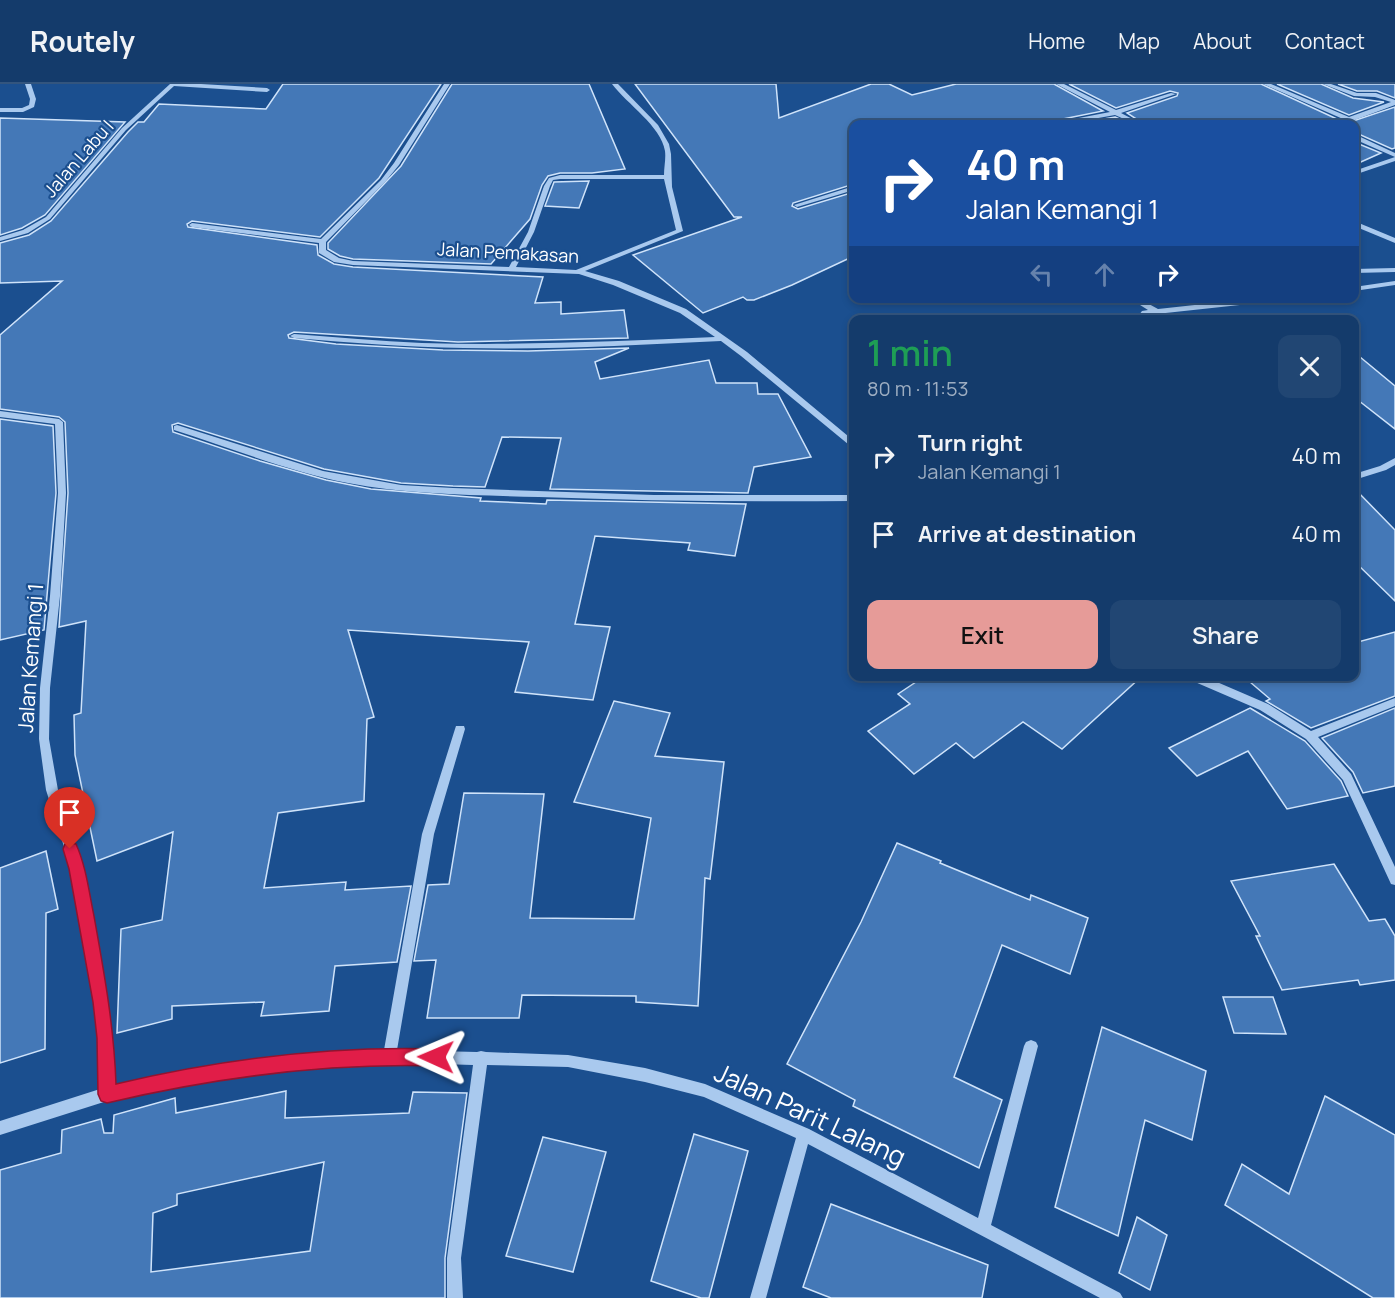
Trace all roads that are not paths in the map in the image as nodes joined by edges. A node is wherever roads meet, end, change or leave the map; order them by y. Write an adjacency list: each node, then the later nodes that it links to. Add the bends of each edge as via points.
1 (28, 84): 13 (street, via 32,106)
2 (173, 84): 8 (street); 27 (street, Jalan Labu I, via 124,129 48,218 39,226)
3 (447, 84): 28 (street, via 397,164)
4 (615, 84): 22 (street, via 623,96 643,111 666,144)
5 (1059, 84): 14 (street)
6 (1266, 84): 17 (street)
7 (1326, 84): 10 (street)
8 (267, 90)
9 (1173, 94): 14 (street)
10 (1395, 103): 11 (street)
11 (1388, 106): 12 (street); 17 (street)
12 (1395, 109)
13 (0, 110)
14 (1114, 113): 15 (street); 16 (street)
15 (1078, 120)
16 (1130, 120)
17 (1350, 120)
18 (1359, 138): 19 (street)
19 (1395, 154)
20 (1395, 159): 21 (street)
21 (1359, 171)
22 (668, 177): 30 (street, via 551,179); 33 (street, via 680,231)
23 (849, 189): 24 (street)
24 (797, 205)
25 (192, 225): 28 (street)
26 (1359, 225): 29 (street)
27 (0, 239)
28 (323, 240): 30 (street, Jalan Pemakasan, via 322,251 327,256 352,263)
29 (1395, 240)
30 (512, 268): 33 (street, Jalan Pemakasan)
31 (1395, 270): 32 (street)
32 (1359, 271)
33 (579, 272): 41 (street, Jalan Pemakasan, via 684,311)
34 (1395, 283): 35 (street)
35 (1359, 288)
36 (1141, 303): 38 (street)
37 (1240, 303): 38 (street)
38 (1158, 312): 39 (street)
39 (1143, 315)
40 (294, 336): 41 (street, via 447,345)
41 (722, 339): 44 (street, Jalan Pemakasan)
42 (0, 414): 56 (street, Jalan Kemangi 1, via 59,422 62,493 44,739 52,790 77,869 94,954 106,1038)
43 (177, 428): 47 (street, via 344,480 413,489 620,498)
44 (849, 442)
45 (1395, 461): 46 (street)
46 (1359, 475)
47 (849, 498)
48 (1203, 681): 51 (street, via 1264,707)
49 (1395, 702): 51 (street)
50 (460, 729): 54 (street, via 428,834)
51 (1310, 736): 52 (street, via 1347,777)
52 (1395, 880)
53 (1031, 1046): 59 (street)
54 (389, 1057): 55 (street, Jalan Parit Lalang); 56 (street, Jalan Parit Lalang, via 271,1063)
55 (482, 1057): 58 (street, Jalan Parit Lalang, via 568,1061 645,1075 705,1090); 60 (street, via 454,1258)
56 (107, 1094): 57 (street, Jalan Parit Lalang)
57 (0, 1128)
58 (804, 1134): 59 (street, Jalan Parit Lalang); 61 (street)
59 (983, 1227): 62 (street, Jalan Parit Lalang)
60 (454, 1298)
61 (758, 1298)
62 (1114, 1298)

